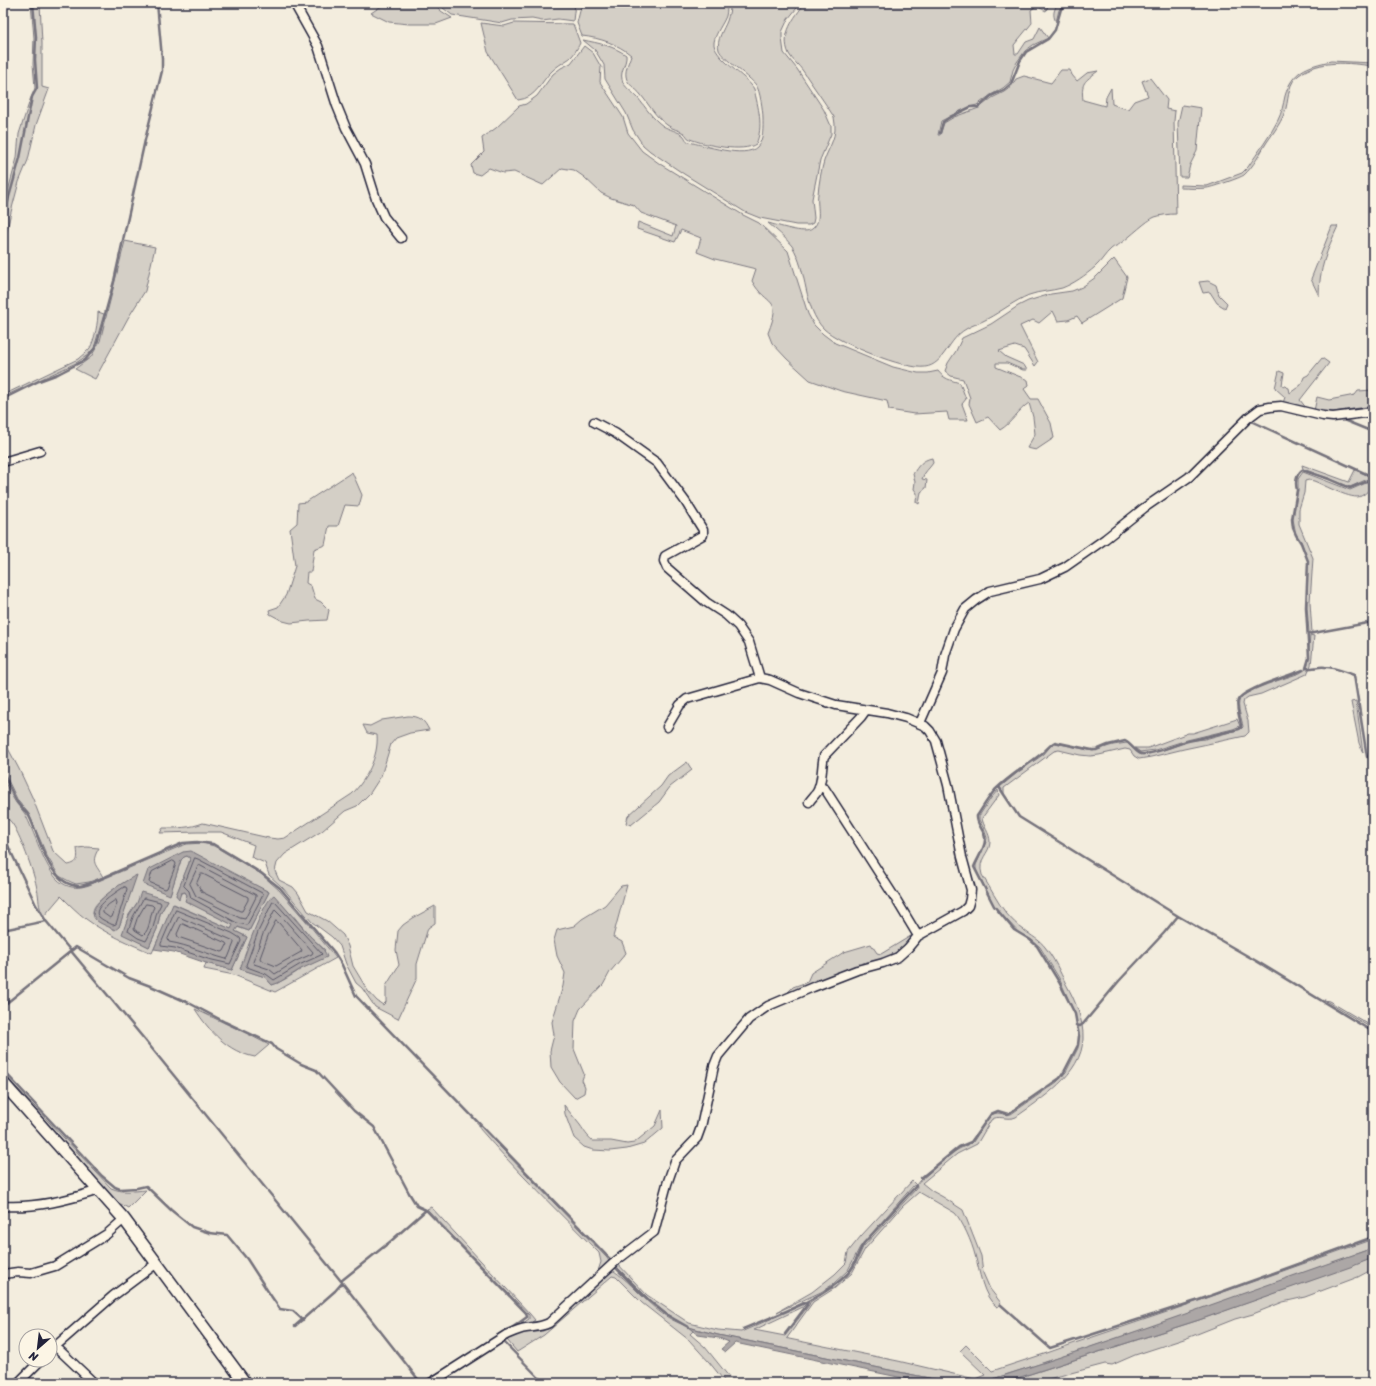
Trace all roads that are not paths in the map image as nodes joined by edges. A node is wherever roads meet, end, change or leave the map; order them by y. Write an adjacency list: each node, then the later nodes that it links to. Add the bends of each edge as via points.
1 (294, 3): 2 (street, via 318,46 337,106 365,164 384,217)
2 (401, 238)
3 (1373, 412): 9 (street, via 1333,417 1281,406 1260,409 1190,477 1144,508 1106,539 1064,567 1040,579 990,591 976,600 965,609 954,629 942,673)
4 (594, 422): 7 (street, via 649,457 685,501 703,530 703,535 665,556 664,561 667,568 738,626 749,642)
5 (40, 451): 6 (street)
6 (3, 462)
7 (760, 678): 8 (street, via 836,705); 10 (street, via 687,699 680,705)
8 (866, 710): 9 (street); 11 (street, via 824,756)
9 (920, 723): 13 (street, via 936,741 971,890 968,906 963,911)
10 (667, 727)
11 (819, 786): 12 (street); 13 (street, via 825,789)
12 (809, 802)
13 (918, 936): 26 (street, via 898,956 768,1006 749,1019 718,1056 697,1138 675,1161 654,1232 616,1261 549,1324 525,1328 506,1335)
14 (3, 1083): 15 (street)
15 (99, 1190): 16 (street, via 33,1206); 17 (street)
16 (3, 1206)
17 (124, 1219): 18 (street); 19 (street, via 107,1234 55,1266 30,1273)
18 (157, 1263): 20 (street, via 113,1296); 25 (street)
19 (3, 1274)
20 (58, 1344)
21 (58, 1354): 24 (street)
22 (33, 1368): 23 (street)
23 (18, 1383)
24 (94, 1383)
25 (245, 1383)
26 (431, 1383)

